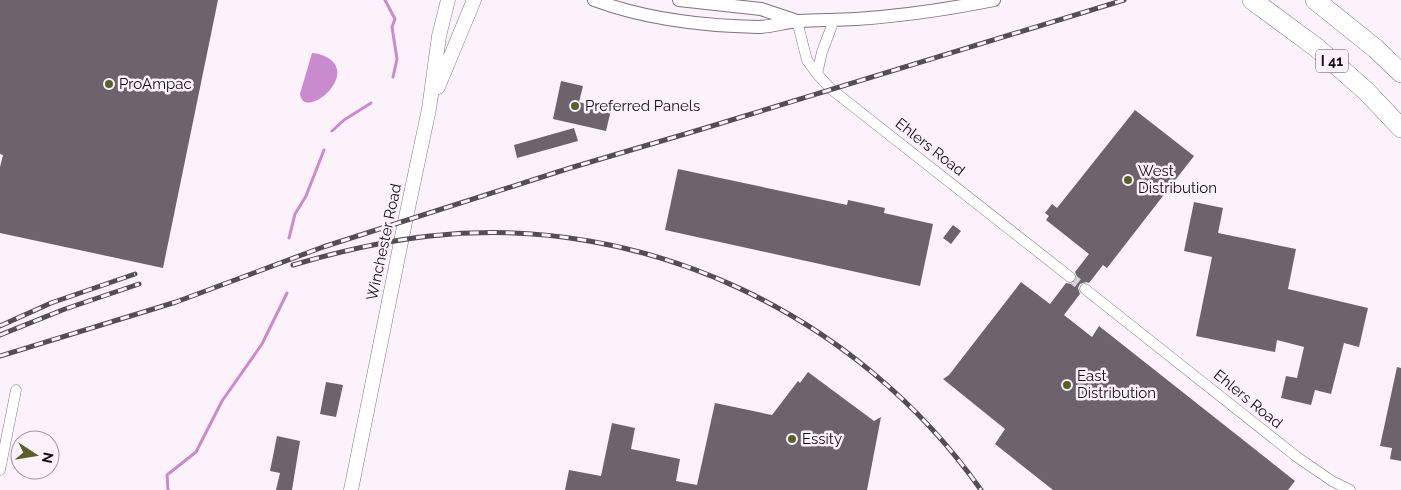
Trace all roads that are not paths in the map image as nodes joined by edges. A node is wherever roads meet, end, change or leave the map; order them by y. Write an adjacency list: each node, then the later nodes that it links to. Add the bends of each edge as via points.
1 (448, 0): 12 (main road, Winchester Road, via 439,36)
2 (474, 0): 12 (main road)
3 (594, 0): 9 (street, via 627,11 710,24 760,27)
4 (679, 0): 9 (street, via 762,9)
5 (994, 0): 8 (street, via 909,14)
6 (1316, 0): 10 (highway, I 41)
7 (1254, 1): 13 (highway, I 41, via 1317,48 1366,91)
8 (834, 20): 9 (street); 11 (street)
9 (797, 21): 11 (street, Ehlers Road, via 807,60)
10 (1401, 73)
11 (817, 74): 14 (street, Ehlers Road, via 831,89)
12 (429, 109): 18 (main road, Winchester Road)
13 (1401, 128)
14 (1070, 277)
15 (1085, 289): 19 (street, Ehlers Road, via 1301,461)
16 (16, 390): 17 (street)
17 (0, 470)
18 (351, 490)
19 (1350, 490)

